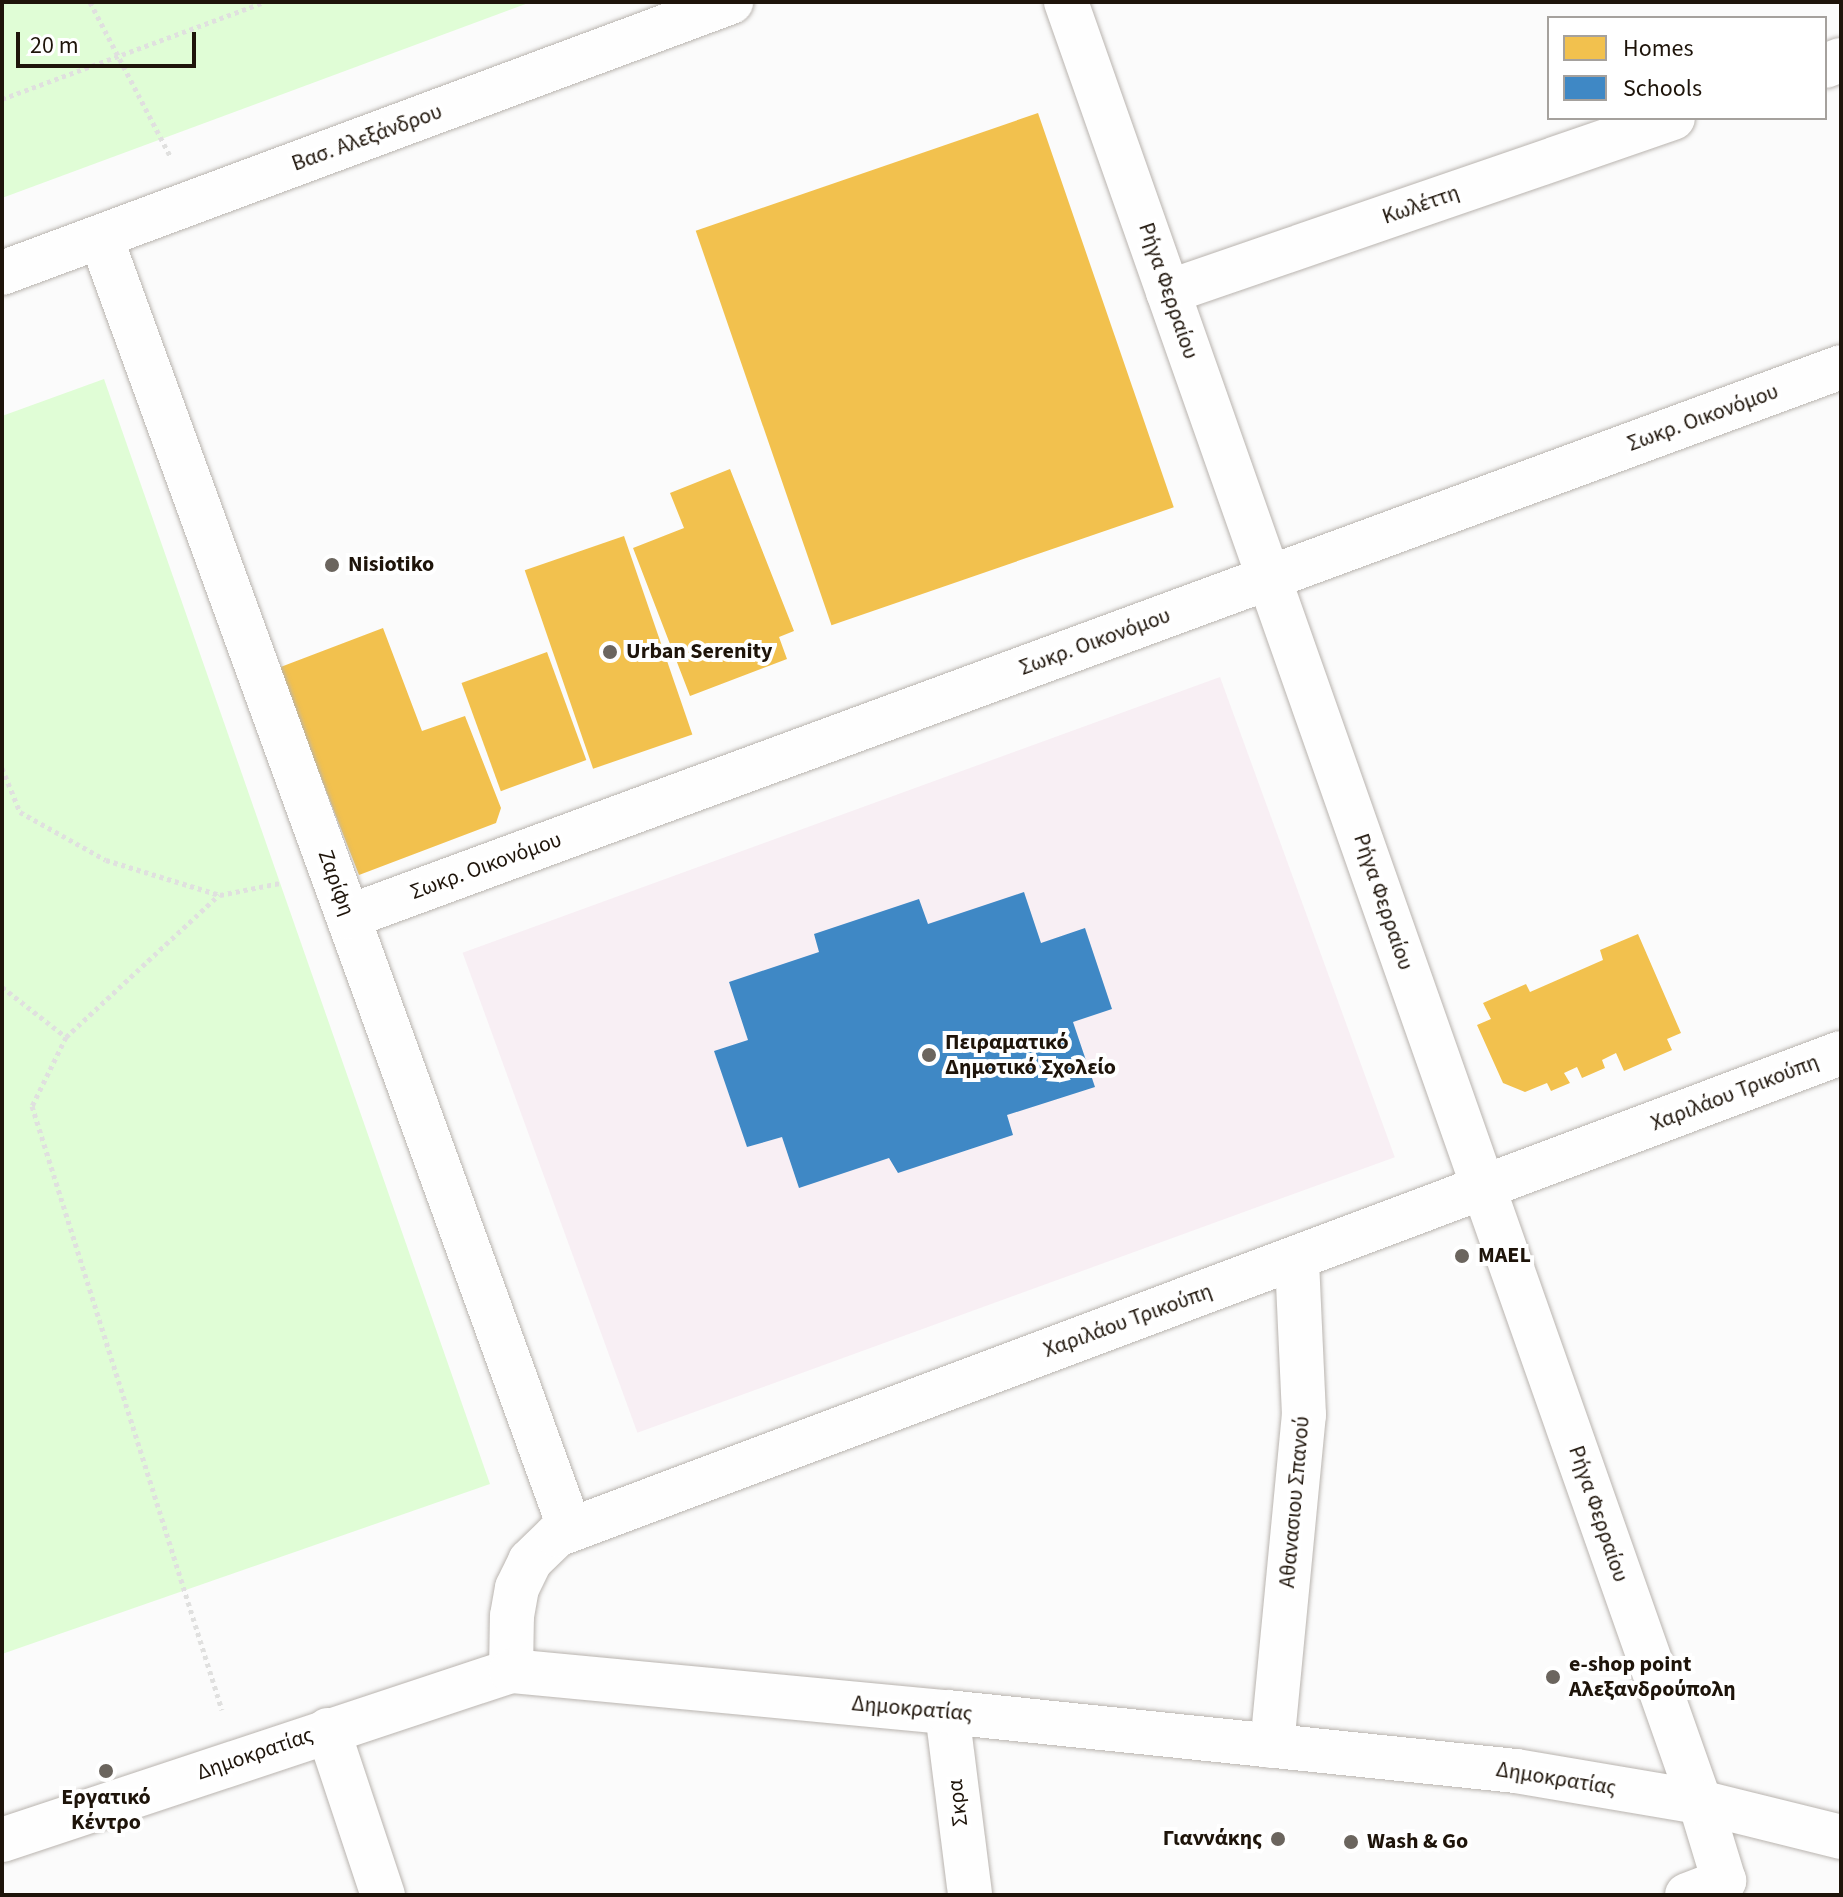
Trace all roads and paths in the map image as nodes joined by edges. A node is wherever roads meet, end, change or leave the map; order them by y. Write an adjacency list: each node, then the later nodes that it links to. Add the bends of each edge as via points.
1 (264, 2): 5 (path)
2 (731, 2): 8 (street, Βασ. Αλεξάνδρου)
3 (1066, 2): 11 (street, Ρήγα Φερραίου)
4 (91, 3): 5 (path)
5 (118, 56): 6 (path); 8 (path)
6 (2, 99)
7 (1667, 120): 11 (street, Κωλέττη)
8 (196, 202): 9 (street, Βασ. Αλεξάνδρου)
9 (101, 238): 10 (street, Βασ. Αλεξάνδρου); 15 (street, Ζαρίφη)
10 (2, 273)
11 (1168, 292): 13 (street, Ρήγα Φερραίου)
12 (1841, 367): 13 (street, Σωκρ. Οικονόμου)
13 (1269, 578): 17 (street, Σωκρ. Οικονόμου); 21 (street, Ρήγα Φερραίου)
14 (2, 768): 16 (path, via 20,812 106,860)
15 (332, 874): 16 (path); 17 (street, Ζαρίφη)
16 (220, 895): 19 (path)
17 (348, 917): 23 (street, Ζαρίφη)
18 (2, 987): 19 (path)
19 (66, 1037): 28 (path, via 32,1106)
20 (1841, 1053): 21 (street, Χαριλάου Τρικούπη)
21 (1484, 1188): 22 (street, Χαριλάου Τρικούπη); 29 (street, Ρήγα Φερραίου)
22 (1297, 1258): 23 (street, Χαριλάου Τρικούπη); 27 (street, Αθανασιου Σπανού, via 1304,1415)
23 (570, 1529): 24 (street, Χαριλάου Τρικούπη, via 538,1551 521,1577 512,1616)
24 (511, 1671): 25 (street, Δημοκρατίας); 26 (street, Δημοκρατίας)
25 (947, 1712): 27 (street, Δημοκρατίας); 34 (street, Σκρα)
26 (328, 1730): 28 (street, Δημοκρατίας); 33 (street)
27 (1272, 1746): 29 (street, Δημοκρατίας, via 1516,1771)
28 (238, 1760): 31 (street, Δημοκρατίας)
29 (1700, 1802): 30 (street, Δημοκρατίας); 32 (street, Ρήγα Φερραίου)
30 (1841, 1837)
31 (2, 1840)
32 (1713, 1890)
33 (383, 1895)
34 (970, 1895)

